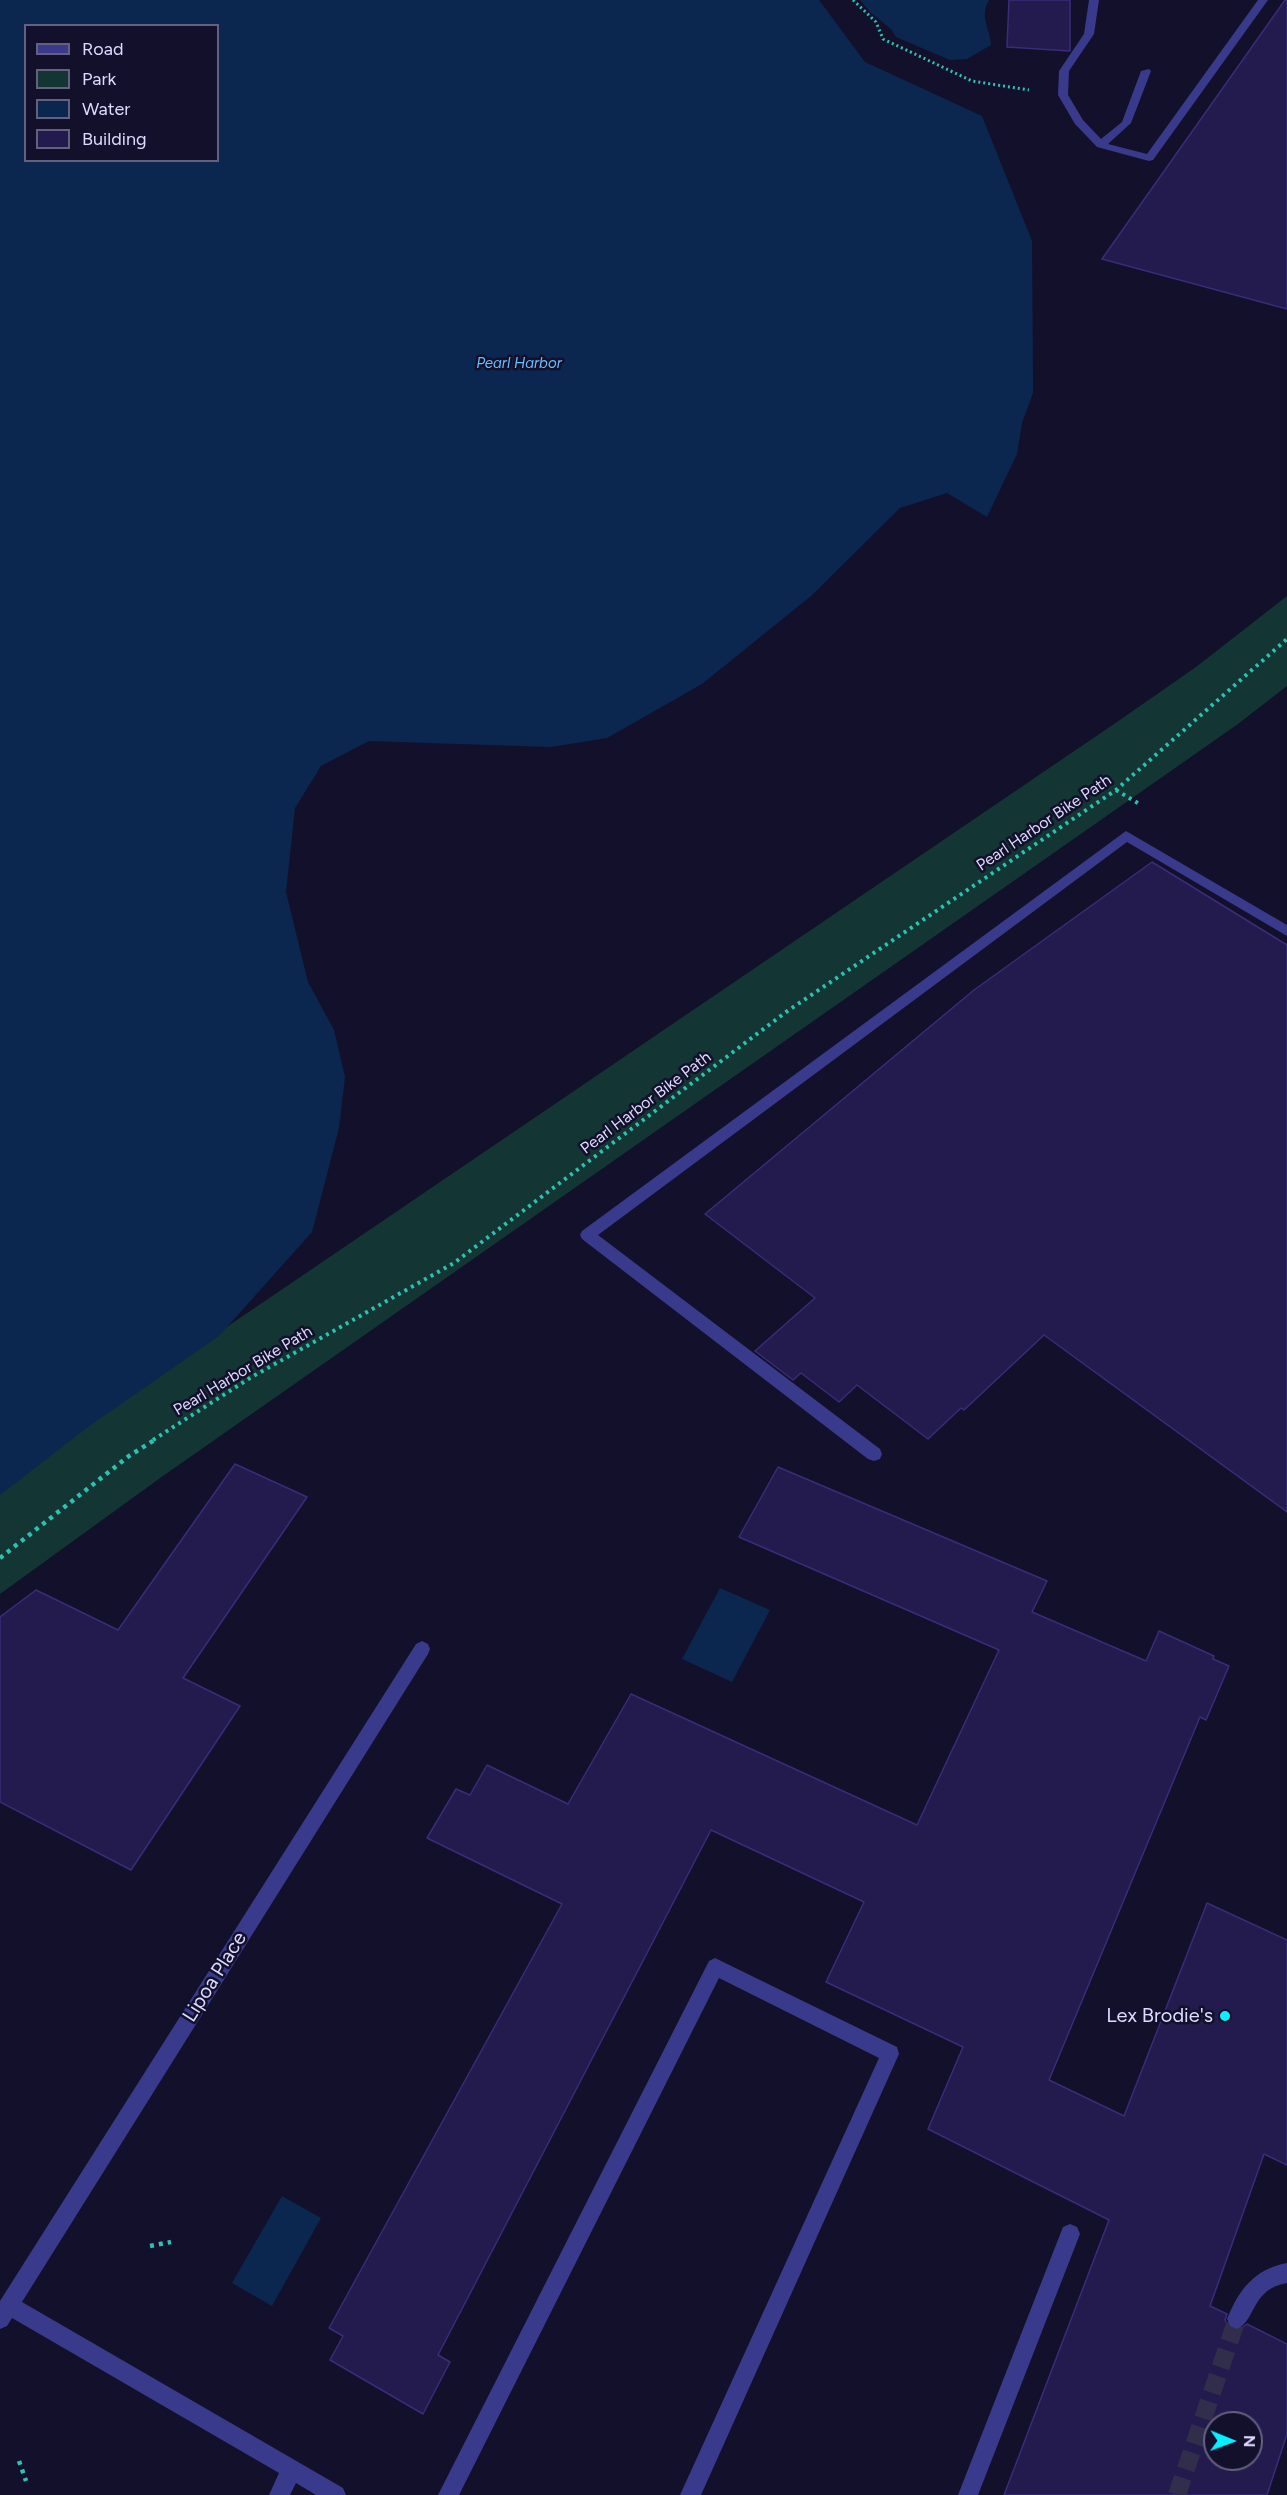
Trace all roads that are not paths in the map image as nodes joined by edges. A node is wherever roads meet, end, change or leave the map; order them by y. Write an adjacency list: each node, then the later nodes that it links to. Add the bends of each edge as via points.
1 (1094, 0): 4 (street, via 1089,34 1064,71 1063,95 1079,122)
2 (1263, 0): 4 (street, via 1149,158)
3 (1146, 71): 4 (street, via 1126,123)
4 (1101, 145)
5 (1287, 931): 6 (street, via 1126,836 587,1235)
6 (874, 1454)
7 (422, 1649): 10 (street, Lipoa Place)
8 (1070, 2234): 17 (street)
9 (1287, 2272): 11 (street, via 1258,2285 1243,2302)
10 (4, 2312): 12 (street, Lipoa Place)
11 (1237, 2319)
12 (292, 2469): 13 (street); 14 (street, Lipoa Place)
13 (279, 2495)
14 (336, 2495)
15 (448, 2495): 16 (street, via 715,1967 890,2054)
16 (690, 2495)
17 (968, 2495)

